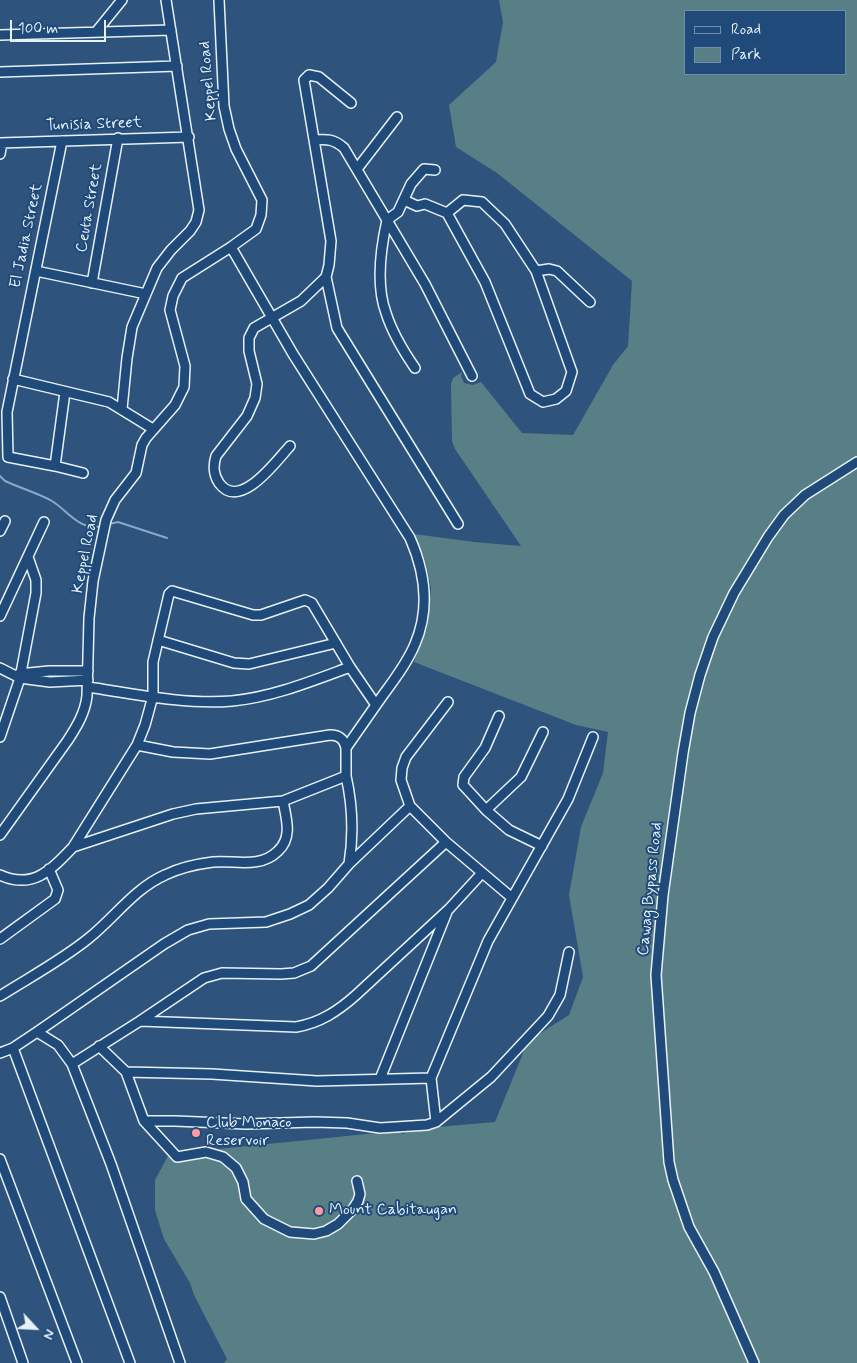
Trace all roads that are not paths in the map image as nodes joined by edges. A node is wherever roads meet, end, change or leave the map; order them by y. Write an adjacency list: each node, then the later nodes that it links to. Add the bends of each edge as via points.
1 (122, 0): 5 (street)
2 (166, 0): 4 (street)
3 (219, 0): 22 (street, Keppel Road, via 224,106 236,149 262,200 256,228)
4 (171, 30): 5 (street); 7 (street)
5 (96, 32): 6 (street)
6 (0, 35)
7 (177, 66): 8 (street); 11 (street)
8 (0, 72)
9 (351, 103): 13 (street, via 319,77 310,75 304,80)
10 (397, 117): 17 (street)
11 (188, 137): 12 (street, Tunisia Street); 27 (street, via 199,200 196,222 157,268)
12 (118, 138): 14 (street, Tunisia Street); 26 (street, Ceuta Street)
13 (314, 140): 17 (street, via 335,140); 25 (street, via 331,241)
14 (62, 141): 15 (street, Tunisia Street); 23 (street, El Jadia Street)
15 (1, 143): 16 (street)
16 (0, 154)
17 (357, 169): 21 (street)
18 (435, 170): 19 (street, via 424,169 411,184)
19 (404, 200): 20 (street); 21 (street, via 398,212)
20 (447, 213): 24 (street, via 463,200 482,202 505,224); 24 (street, via 485,282 530,394 543,402 556,399 566,391 572,372)
21 (387, 220): 30 (street, via 381,270 383,303); 31 (street, via 425,284)
22 (231, 248): 29 (street); 36 (street, Keppel Road, via 182,278 173,296 170,310 185,366 185,381 179,400)
23 (36, 271): 26 (street); 32 (street, El Jadia Street)
24 (536, 271): 28 (street, via 557,271)
25 (326, 277): 29 (street, via 301,301); 43 (street, via 338,328)
26 (92, 282): 27 (street)
27 (146, 294): 34 (street, via 132,327)
28 (590, 302)
29 (272, 317): 37 (street, via 254,328 249,338 257,384 255,398 247,416 216,456 215,474 219,484 234,490 246,489 260,479); 55 (street, via 410,538 418,556 424,588 420,629 406,660)
30 (415, 368)
31 (472, 376)
32 (13, 379): 33 (street); 35 (street, El Jadia Street)
33 (65, 392): 34 (street, via 98,398); 39 (street)
34 (122, 409): 36 (street)
35 (3, 410): 39 (street, El Jadia Street, via 6,454 11,458)
36 (153, 429): 52 (street, Keppel Road, via 142,445 136,473 115,500 104,531 93,581)
37 (290, 446)
38 (857, 462): 97 (street, Cawag Bypass Road, via 805,495 784,515 739,585 713,637 690,713 664,895 656,975 669,1162 688,1227 714,1272)
39 (55, 466): 40 (street)
40 (83, 473)
41 (5, 521): 44 (street)
42 (44, 522): 45 (street)
43 (458, 524)
44 (0, 531)
45 (28, 557): 46 (street); 51 (street, via 36,580 36,593)
46 (0, 616)
47 (158, 640): 48 (street, via 234,663 249,664); 48 (street, via 169,594 173,591 253,615 309,600); 53 (street, via 153,662)
48 (336, 643): 49 (street)
49 (350, 667): 53 (street, via 288,689 234,701); 55 (street)
50 (0, 668): 51 (street)
51 (18, 676): 52 (street, via 50,682); 58 (street)
52 (88, 679): 53 (street); 66 (street, Keppel Road, via 85,707 77,726)
53 (153, 696): 60 (street)
54 (448, 702): 64 (street, via 406,757 401,780)
55 (376, 705): 61 (street)
56 (499, 716): 65 (street, via 486,748 463,780 465,790)
57 (544, 732): 65 (street, via 521,777)
58 (0, 737)
59 (593, 737): 68 (street, via 568,799)
60 (137, 745): 61 (street, via 173,752 210,754 330,735 340,737); 69 (street)
61 (346, 748): 62 (street)
62 (346, 776): 63 (street); 70 (street, via 353,819)
63 (284, 801): 69 (street, via 196,808); 78 (street, via 288,833 279,851 251,863 210,863 165,875 144,888 82,944)
64 (410, 806): 67 (street); 70 (street)
65 (486, 810): 68 (street, via 509,830)
66 (0, 835)
67 (446, 842): 72 (street); 79 (street, via 311,966 288,974 213,975)
68 (542, 846): 74 (street)
69 (73, 847): 71 (street)
70 (349, 864): 80 (street, via 320,896 290,914 258,923 209,924 176,936)
71 (49, 869): 73 (street, via 25,882); 76 (street, via 58,890 55,899)
72 (482, 873): 74 (street); 75 (street)
73 (0, 875)
74 (511, 897): 86 (street, via 478,962)
75 (448, 909): 79 (street, via 341,1008 310,1025); 87 (street)
76 (0, 939)
77 (569, 952): 89 (street, via 560,995 548,1016 491,1077)
78 (0, 996)
79 (140, 1021): 81 (street)
80 (37, 1032): 82 (street); 84 (street, via 58,1045)
81 (99, 1046): 84 (street); 85 (street)
82 (13, 1048): 83 (street); 95 (street)
83 (0, 1053)
84 (72, 1064): 96 (street, via 111,1164)
85 (126, 1072): 87 (street, via 317,1081); 88 (street)
86 (431, 1078): 87 (street); 89 (street)
87 (380, 1079)
88 (144, 1121): 89 (street, via 315,1122 380,1128); 91 (street, via 177,1157 206,1152 224,1157 236,1168 246,1199 258,1213 290,1232 314,1234 338,1224 358,1201)
89 (436, 1122)
90 (0, 1159): 94 (street)
91 (357, 1181)
92 (0, 1298): 93 (street)
93 (23, 1363)
94 (77, 1363)
95 (130, 1363)
96 (180, 1363)
97 (754, 1363)

